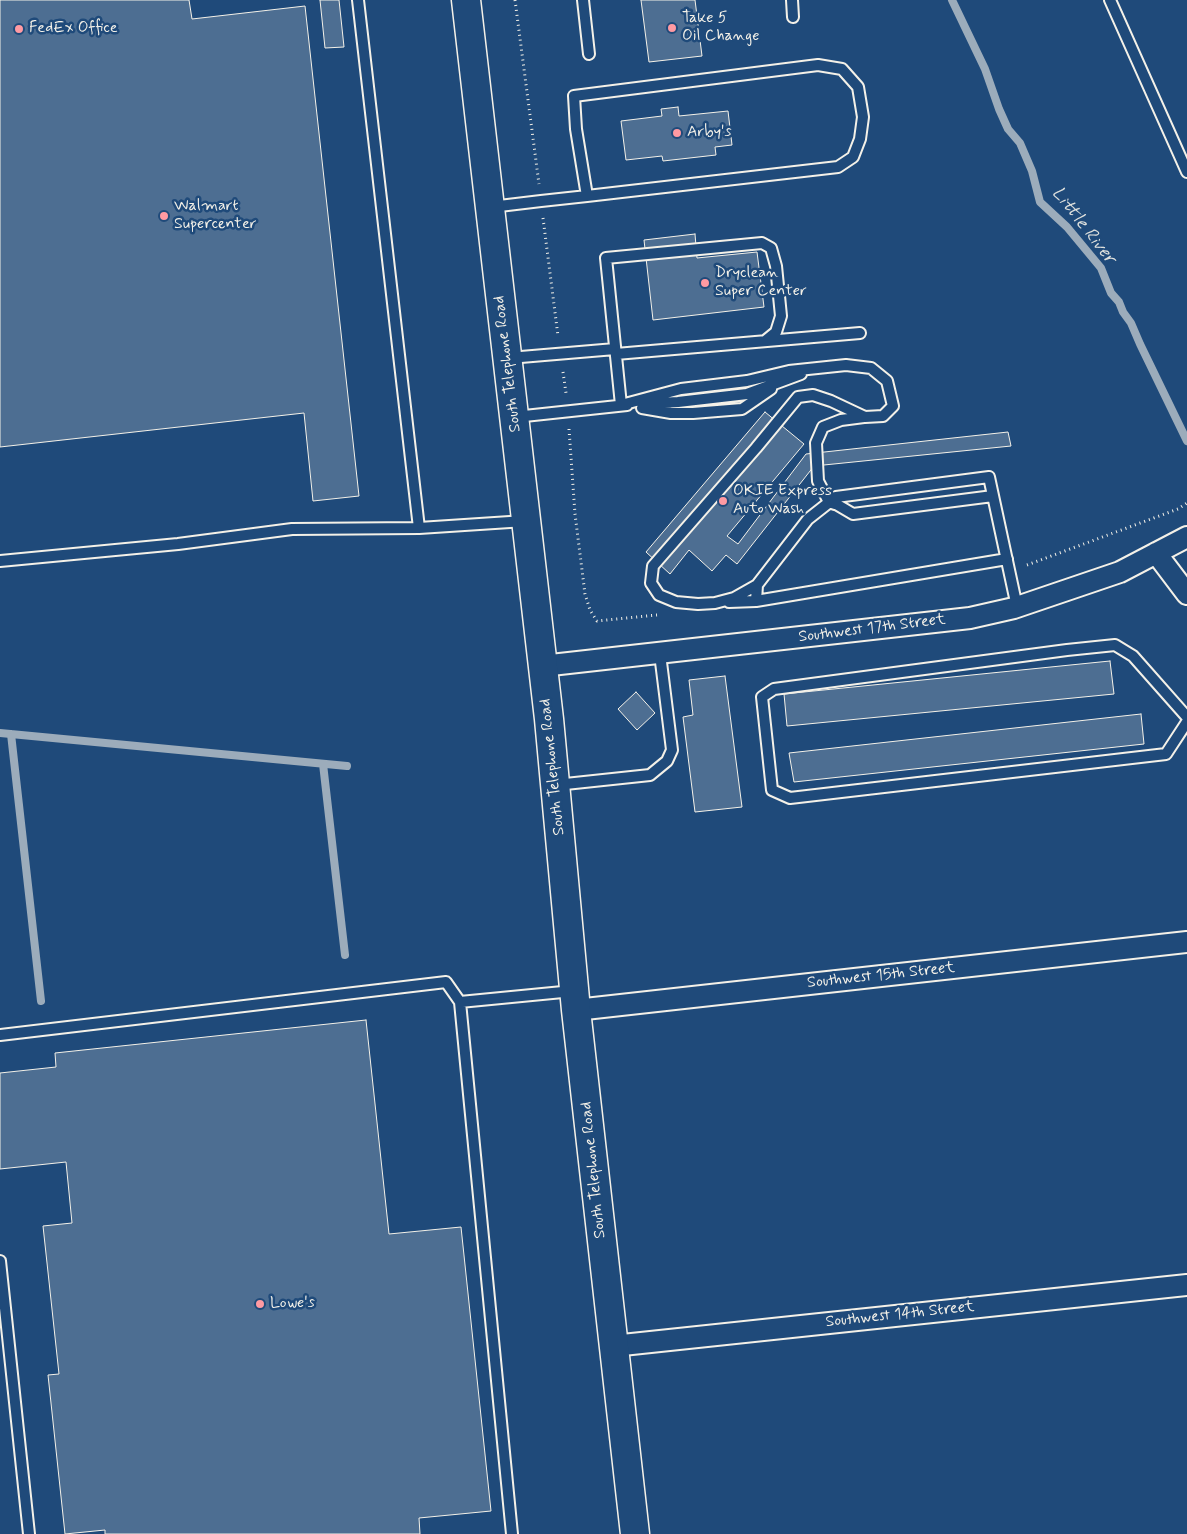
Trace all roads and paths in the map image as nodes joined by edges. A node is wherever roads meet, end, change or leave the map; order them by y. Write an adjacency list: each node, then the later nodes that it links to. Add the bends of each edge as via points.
1 (358, 0): 27 (lane)
2 (466, 0): 12 (main road, South Telephone Road)
3 (514, 0): 11 (path)
4 (583, 0): 8 (lane)
5 (792, 0): 7 (lane)
6 (1110, 0): 9 (lane)
7 (793, 17)
8 (589, 54)
9 (1187, 172)
10 (587, 196): 10 (lane, via 838,167 853,157 860,139 863,117 858,87 842,69 818,65 574,96); 11 (lane)
11 (541, 201): 12 (lane); 16 (path)
12 (490, 207): 17 (main road, South Telephone Road)
13 (860, 333): 14 (lane)
14 (766, 341): 15 (lane); 15 (lane, via 776,332 781,316 776,266 771,248 762,243 606,258)
15 (616, 352): 16 (lane); 19 (lane)
16 (560, 354): 17 (lane); 20 (path)
17 (507, 358): 22 (main road, South Telephone Road)
18 (819, 368): 19 (lane, via 681,389); 19 (lane, via 747,394); 21 (lane, via 871,368 887,381 894,406 882,416)
19 (621, 405): 20 (lane)
20 (568, 411): 22 (lane); 38 (path, via 576,514 585,594 590,610 596,621)
21 (865, 417): 24 (lane, via 841,420 823,427 816,443 818,481); 36 (lane, via 813,395 798,397 653,566 651,582 659,595 676,602)
22 (514, 418): 26 (main road, South Telephone Road)
23 (994, 496): 24 (lane, via 853,514); 24 (lane, via 989,477); 30 (lane)
24 (834, 501): 33 (lane, via 808,519)
25 (1187, 504): 32 (path)
26 (526, 520): 27 (lane); 40 (main road, South Telephone Road)
27 (419, 528): 31 (lane, via 292,529)
28 (1187, 537): 29 (street, Southwest 17th Street)
29 (1156, 553): 34 (street); 37 (street, Southwest 17th Street, via 1120,572)
30 (1007, 559): 32 (lane); 35 (lane)
31 (0, 561)
32 (1010, 570): 37 (lane)
33 (757, 585): 35 (lane); 36 (lane, via 734,598)
34 (1187, 594)
35 (756, 601): 36 (lane)
36 (715, 603)
37 (1017, 607): 39 (street, Southwest 17th Street, via 970,618)
38 (664, 614)
39 (660, 654): 40 (street, Southwest 17th Street); 43 (lane, via 672,750 667,761 650,775)
40 (542, 666): 43 (main road, South Telephone Road)
41 (1187, 717): 42 (lane, via 1133,656 1115,645 774,689 762,697 772,790 790,798 1166,754)
42 (1187, 722)
43 (556, 785): 45 (main road, South Telephone Road)
44 (1187, 942): 45 (street, Southwest 15th Street)
45 (575, 1001): 46 (lane); 50 (main road, South Telephone Road)
46 (460, 1002): 47 (lane, via 446,982); 52 (lane)
47 (0, 1035)
48 (0, 1262): 51 (lane)
49 (1187, 1285): 50 (street, Southwest 14th Street)
50 (613, 1346): 53 (main road, South Telephone Road)
51 (30, 1534)
52 (512, 1534)
53 (635, 1534)

